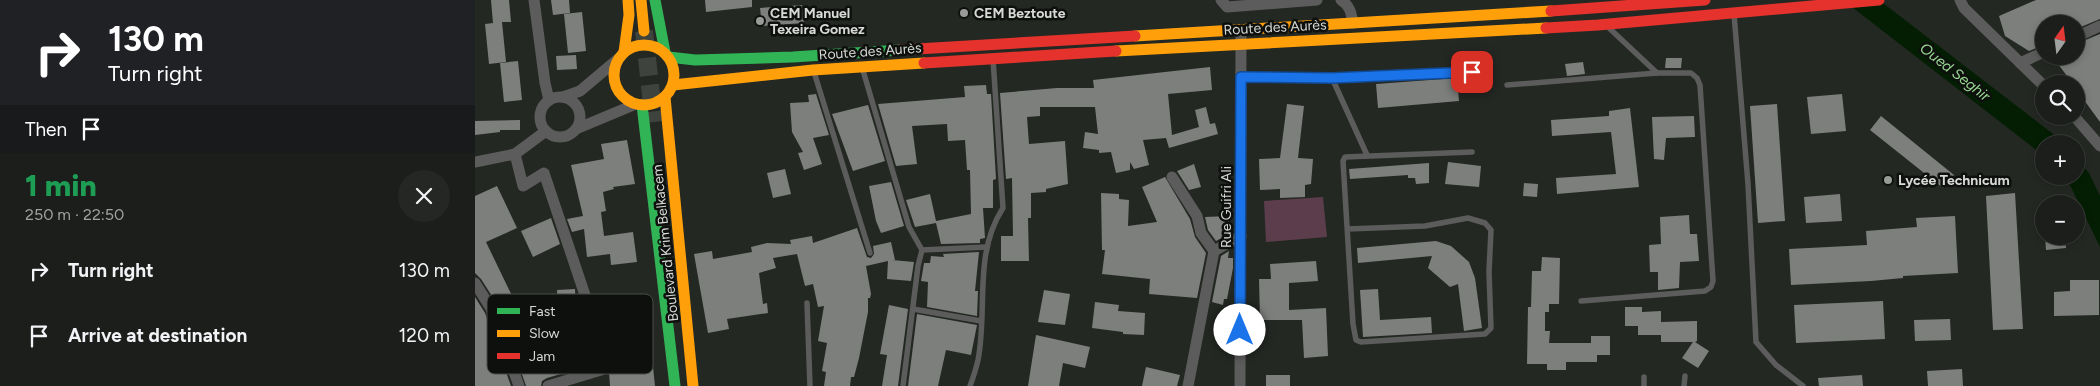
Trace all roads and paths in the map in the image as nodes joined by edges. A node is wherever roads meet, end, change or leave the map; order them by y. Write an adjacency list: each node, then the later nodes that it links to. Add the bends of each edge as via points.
1 (534, 0): 35 (street)
2 (628, 0): 19 (street, via 629,15)
3 (641, 0): 16 (street)
4 (655, 0): 20 (street)
5 (1221, 0): 6 (street, via 1227,7)
6 (1317, 0)
7 (1341, 0): 12 (street, via 1351,10)
8 (1705, 0): 12 (street, Route des Aurès)
9 (1879, 0): 11 (street, Route des Aurès)
10 (1960, 0): 23 (street, via 1964,8)
11 (1734, 14): 13 (street, Route des Aurès); 76 (lane, via 1748,184 1756,342 1776,365)
12 (1353, 23): 15 (street, Route des Aurès)
13 (1605, 24): 18 (street, Route des Aurès); 27 (lane)
14 (2100, 26): 17 (street)
15 (1240, 29): 18 (street, Rue Guifri Ali); 20 (street, Route des Aurès, via 793,57 695,60)
16 (644, 31)
17 (2085, 33)
18 (1241, 43): 22 (street, Route des Aurès); 28 (street, Rue Guifri Ali)
19 (621, 55): 20 (street, via 640,44 649,44); 33 (street, via 580,91); 36 (street, via 615,67 615,84 627,100)
20 (667, 55): 32 (street, via 675,69)
21 (2035, 56): 23 (street)
22 (993, 59): 24 (street, Route des Aurès); 49 (lane, via 1003,208 994,222)
23 (2020, 63): 29 (street)
24 (862, 67): 25 (street, Route des Aurès); 50 (lane, via 909,227)
25 (813, 70): 32 (street, Route des Aurès); 52 (lane)
26 (1472, 72): 30 (lane)
27 (1657, 73): 31 (lane); 56 (lane, via 1691,73 1700,85 1713,281 1705,291)
28 (1241, 77): 30 (lane); 48 (street, Rue Guifri Ali)
29 (2035, 77)
30 (1332, 78): 44 (lane)
31 (1507, 84)
32 (673, 85): 34 (street)
33 (563, 97): 35 (street); 39 (street, via 574,102 580,112)
34 (665, 97): 36 (street, via 657,103); 68 (street, Boulevard Krim Belkacem)
35 (549, 100): 40 (street, via 540,115)
36 (639, 104): 39 (street); 67 (street, Boulevard Krim Belkacem)
37 (654, 122): 54 (street)
38 (2082, 125): 41 (street)
39 (576, 129): 40 (street, via 571,134 558,136)
40 (546, 131): 43 (street)
41 (2100, 146)
42 (1472, 152): 44 (lane)
43 (515, 154): 45 (street); 55 (street, via 523,186 544,173)
44 (1367, 155): 47 (lane, via 1347,155 1343,161)
45 (475, 162)
46 (1172, 177): 51 (street)
47 (1348, 228): 47 (lane, via 1356,340 1485,334 1491,328 1489,272 1492,238 1485,223 1468,218 1425,226)
48 (1241, 236): 51 (street); 73 (street, Rue Guifri Ali)
49 (986, 247): 50 (lane); 60 (lane)
50 (922, 250): 59 (lane)
51 (1214, 251): 72 (street)
52 (870, 253)
53 (475, 283): 57 (street)
54 (674, 290): 67 (street); 68 (street)
55 (585, 294)
56 (1581, 301)
57 (487, 302)
58 (807, 303): 69 (lane)
59 (913, 309): 60 (lane); 70 (lane)
60 (981, 321): 71 (lane, via 978,360)
61 (515, 374): 66 (street)
62 (589, 374): 65 (street)
63 (1685, 376): 75 (lane)
64 (1644, 377): 74 (lane)
65 (555, 385)
66 (519, 386)
67 (675, 386)
68 (693, 386)
69 (810, 386)
70 (903, 386)
71 (970, 386)
72 (1187, 386)
73 (1240, 386)
74 (1644, 386)
75 (1684, 386)
76 (1803, 386)

